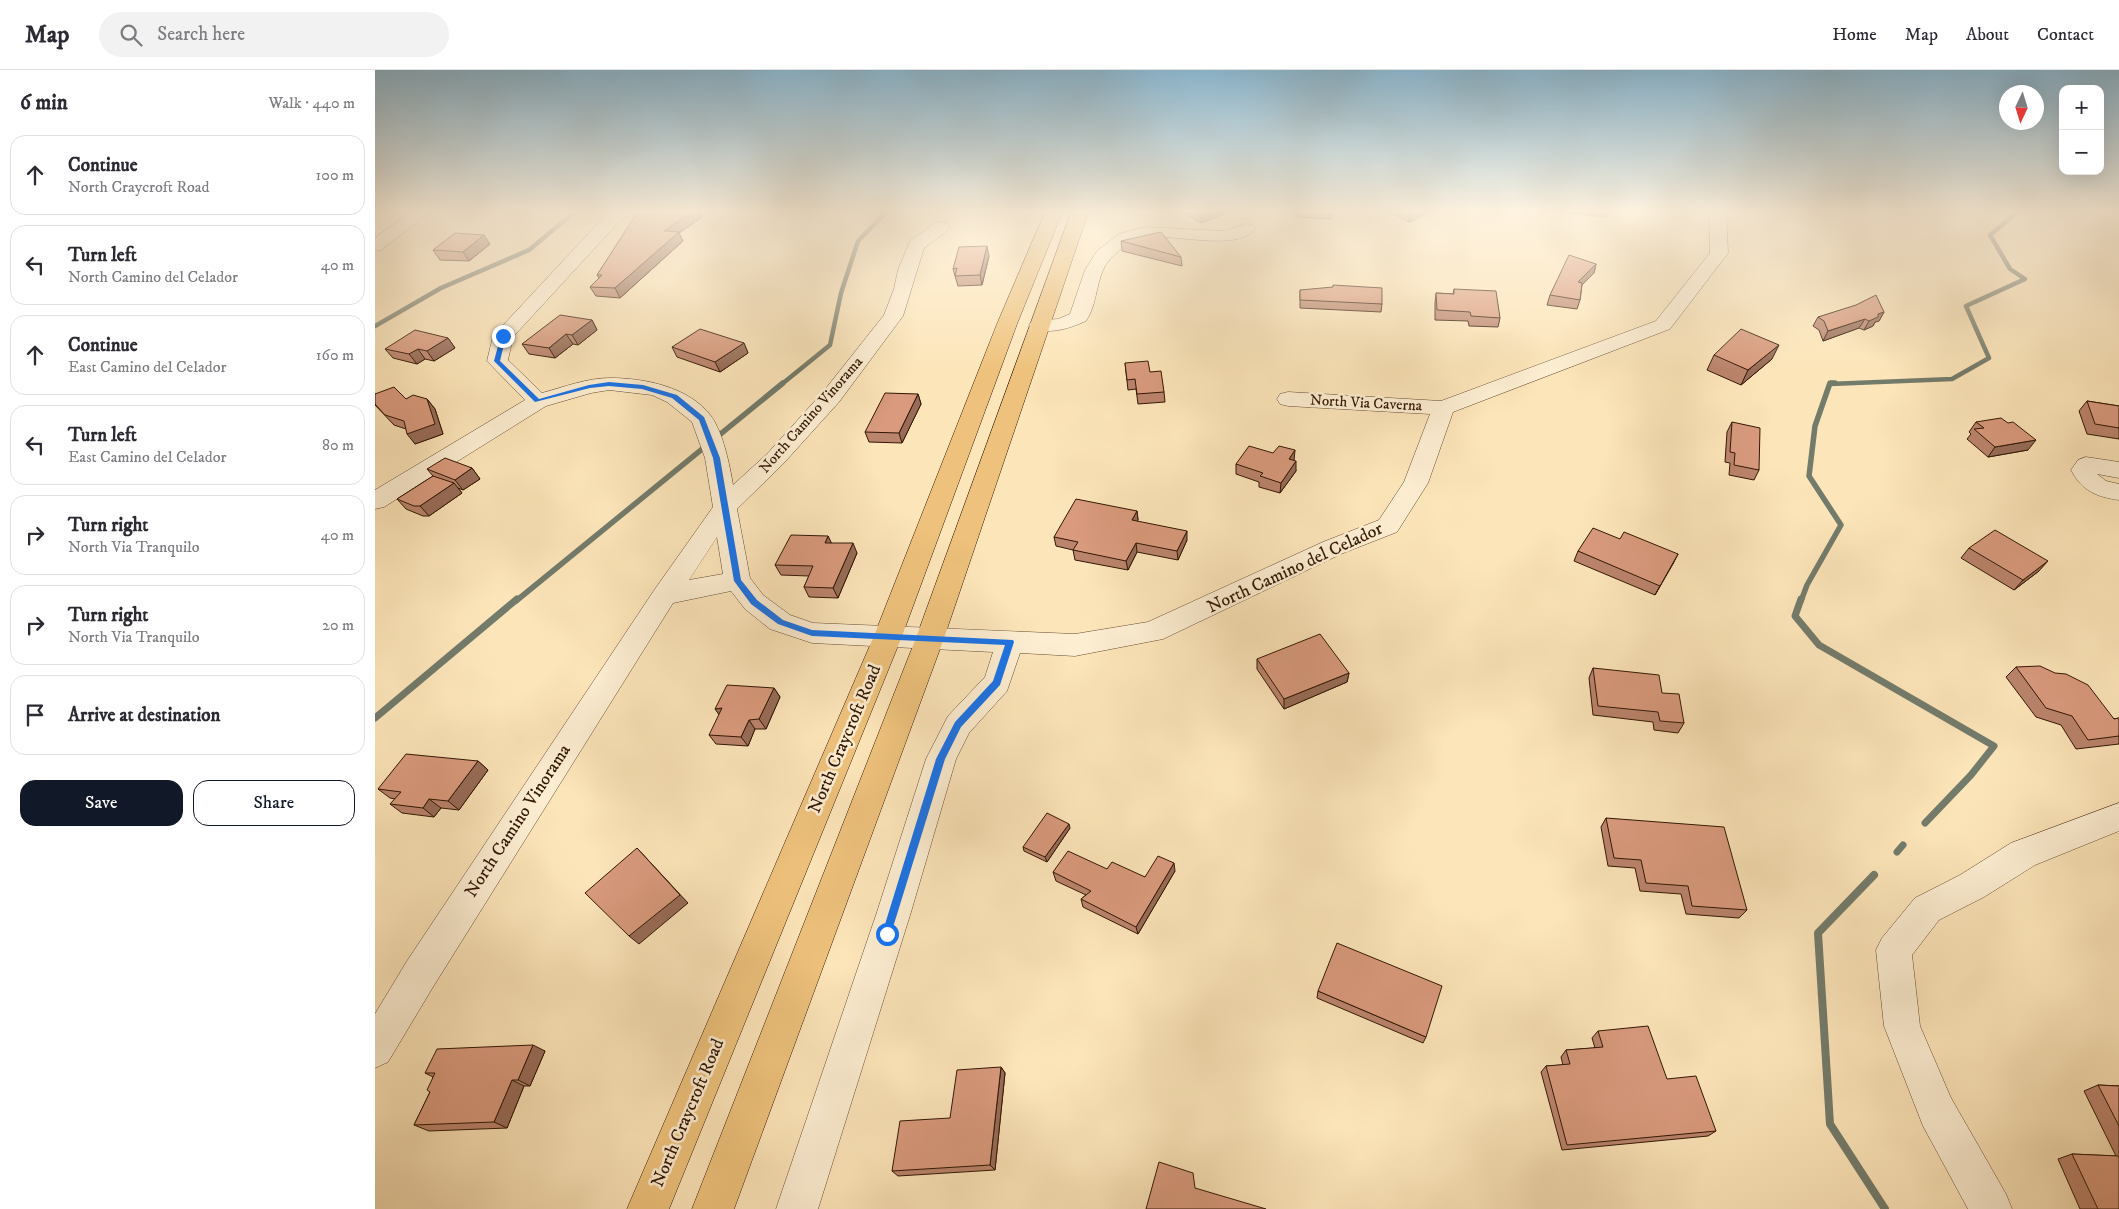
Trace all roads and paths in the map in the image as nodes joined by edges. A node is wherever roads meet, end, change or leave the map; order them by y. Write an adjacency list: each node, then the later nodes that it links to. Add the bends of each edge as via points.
1 (571, 263): 9 (street, via 503,336 497,361)
2 (910, 263): 14 (street, North Camino Vinorama, via 893,316 831,397 775,460)
3 (1033, 263): 17 (main road, North Craycroft Road)
4 (1062, 263): 7 (main road)
5 (1098, 263): 7 (street, via 1079,317 1061,325)
6 (1711, 263): 10 (street, via 1663,325)
7 (1039, 325): 18 (main road)
8 (1288, 399): 10 (street, North Via Caverna)
9 (537, 401): 13 (street); 14 (street, via 589,386 609,384 643,387 675,397 702,419 717,458)
10 (1443, 408): 19 (street, North Camino del Celador, via 1415,483 1388,526 1332,548 1153,632 1075,646)
11 (2119, 470): 12 (street, via 2085,465 2083,470 2093,485)
12 (2119, 492)
13 (375, 501)
14 (726, 506): 15 (street); 16 (street, North Camino Vinorama)
15 (737, 581): 16 (street); 17 (street, North Camino del Celador, via 754,602 781,622 812,633)
16 (664, 596): 21 (street, North Camino Vinorama)
17 (888, 636): 18 (street, North Camino del Celador); 22 (main road, North Craycroft Road)
18 (930, 638): 19 (street, North Camino del Celador); 23 (main road)
19 (1010, 642): 24 (street, via 997,683 958,725 941,759)
20 (2119, 817): 25 (street, via 2023,854 1927,909 1894,950 1901,1026 1937,1112)
21 (375, 1049)
22 (648, 1209)
23 (713, 1209)
24 (797, 1209)
25 (1991, 1209)

